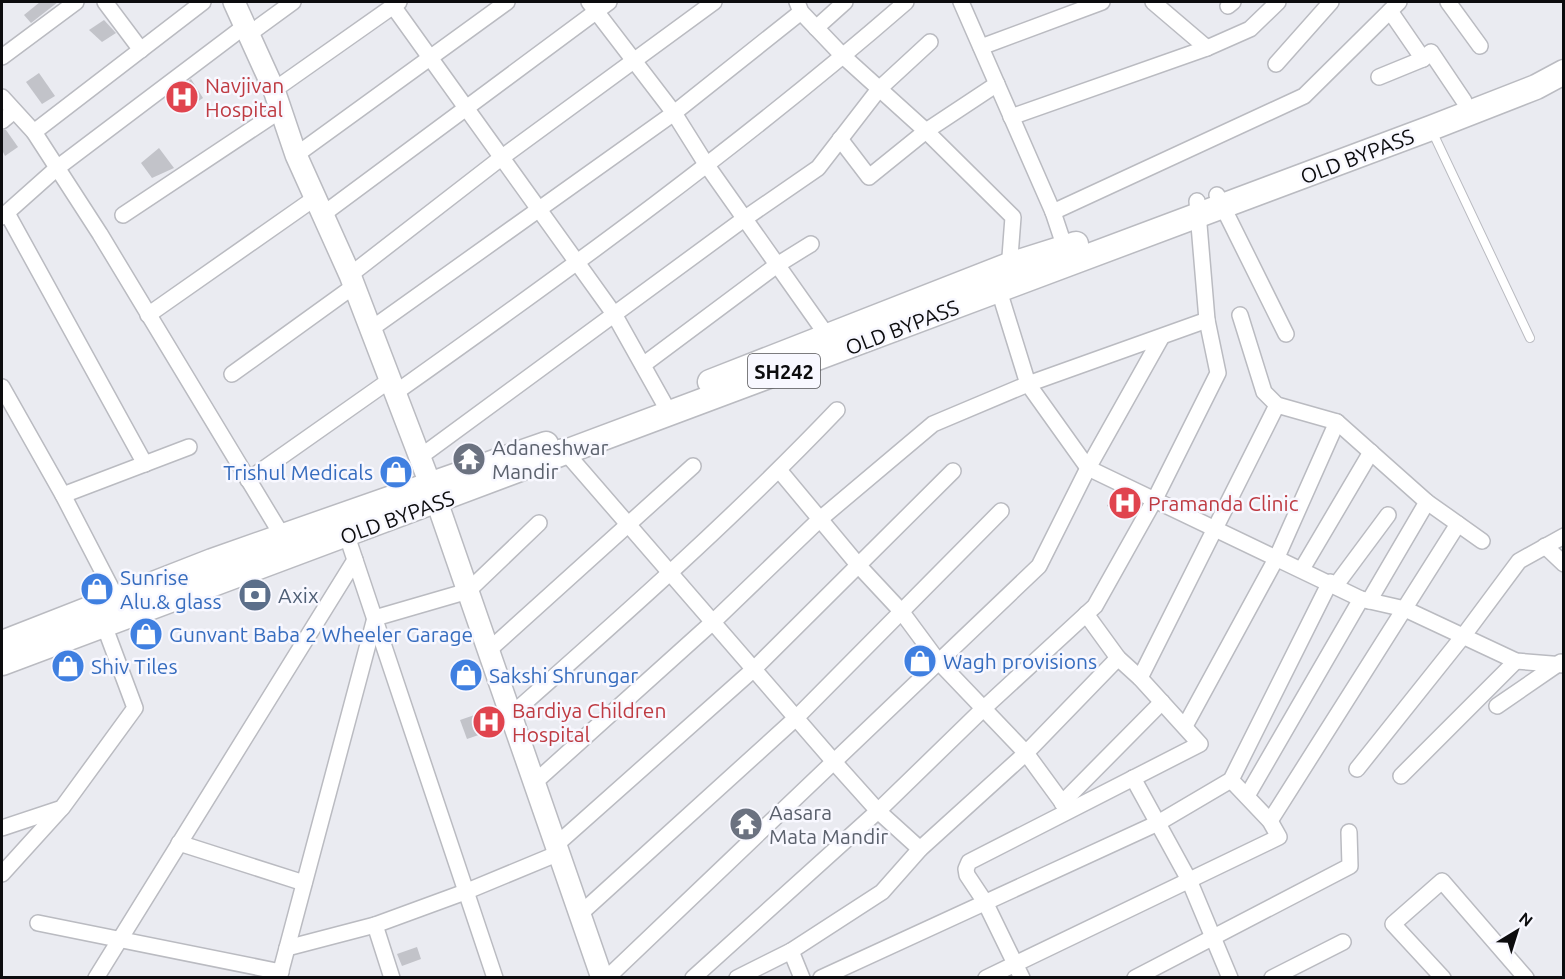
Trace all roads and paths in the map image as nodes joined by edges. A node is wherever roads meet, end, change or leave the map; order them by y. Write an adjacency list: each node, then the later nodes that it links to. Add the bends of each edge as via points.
1 (76, 2): 28 (street)
2 (105, 2): 26 (street)
3 (203, 2): 26 (street)
4 (234, 2): 21 (main road)
5 (293, 2): 21 (street)
6 (507, 2): 30 (street)
7 (714, 2): 32 (street)
8 (845, 2): 20 (street)
9 (906, 2): 27 (street)
10 (961, 2): 23 (street)
11 (1102, 2): 23 (street)
12 (1153, 2): 25 (street)
13 (1278, 2): 25 (street, via 1250,30)
14 (1331, 2): 33 (street)
15 (396, 4): 30 (street); 38 (street)
16 (598, 4): 32 (street); 41 (street)
17 (1457, 4): 24 (street)
18 (1394, 6): 31 (street); 58 (street, via 1304,96)
19 (799, 7): 20 (street); 44 (street)
20 (816, 28): 27 (street)
21 (247, 30): 38 (main road); 54 (street)
22 (930, 42): 37 (street)
23 (981, 46): 36 (street)
24 (1480, 46)
25 (1207, 48): 45 (street)
26 (141, 50): 49 (street)
27 (843, 56): 37 (street); 53 (street)
28 (2, 57)
29 (1563, 57): 40 (main road, OLD BYPASS / SH242)
30 (429, 59): 41 (street); 51 (street)
31 (1423, 59): 35 (street); 40 (street, via 1431,52)
32 (635, 61): 44 (street); 52 (street)
33 (1276, 64)
34 (1563, 72): 47 (main road, OLD BYPASS / SH242, via 1536,87)
35 (1379, 78)
36 (997, 84): 45 (street); 48 (street)
37 (879, 89): 48 (street); 50 (street)
38 (274, 90): 42 (main road)
39 (2, 97): 43 (street)
40 (1464, 101): 47 (main road, OLD BYPASS / SH242)
41 (464, 107): 52 (street); 56 (street)
42 (281, 110): 51 (main road); 60 (street)
43 (14, 111): 46 (street); 49 (street)
44 (674, 113): 53 (street); 57 (street)
45 (1011, 117): 58 (street)
46 (2, 121)
47 (1429, 123): 55 (main road, OLD BYPASS / SH242, via 1391,133); 75 (lane)
48 (926, 131): 50 (street, via 869,177); 66 (street, via 1014,217)
49 (34, 132): 54 (street)
50 (840, 139): 61 (street, via 818,168)
51 (296, 155): 56 (main road)
52 (501, 158): 57 (street); 67 (street)
53 (706, 164): 61 (street); 64 (street)
54 (57, 168): 59 (street); 69 (street)
55 (1209, 204): 63 (main road, OLD BYPASS / SH242); 71 (street); 73 (street)
56 (319, 206): 67 (main road); 69 (street)
57 (538, 210): 64 (street); 72 (street)
58 (1053, 212): 63 (street)
59 (4, 215): 90 (street)
60 (123, 215)
61 (744, 219): 65 (street); 68 (street)
62 (811, 244): 65 (street)
63 (1068, 255): 66 (main road, OLD BYPASS / SH242)
64 (577, 263): 68 (street); 80 (street)
65 (777, 265): 76 (street); 77 (street)
66 (1003, 279): 76 (main road, OLD BYPASS / SH242); 79 (street)
67 (352, 280): 72 (main road); 78 (street)
68 (614, 314): 77 (street); 89 (street)
69 (148, 315): 95 (street)
70 (1240, 315): 82 (street, via 1264,392)
71 (1208, 320): 74 (street); 98 (street, via 1218,373)
72 (371, 329): 80 (main road)
73 (1286, 334)
74 (1161, 338): 79 (street); 92 (street)
75 (1530, 338)
76 (832, 343): 83 (main road, OLD BYPASS / SH242)
77 (643, 365): 83 (street)
78 (232, 374)
79 (1028, 384): 92 (street); 102 (street, via 933,424)
80 (393, 386): 89 (main road); 95 (street)
81 (2, 387): 97 (street)
82 (1277, 405): 85 (street); 106 (street)
83 (667, 408): 87 (main road, OLD BYPASS / SH242)
84 (837, 410): 93 (street)
85 (1337, 422): 88 (street); 112 (street)
86 (189, 447): 90 (street)
87 (561, 447): 96 (main road, OLD BYPASS / SH242); 104 (street)
88 (1371, 452): 99 (street); 116 (street)
89 (420, 457): 96 (main road)
90 (145, 464): 97 (street)
91 (693, 466): 104 (street)
92 (1088, 468): 98 (street); 132 (street, via 1039,566)
93 (779, 471): 102 (street); 117 (street)
94 (953, 471): 115 (street)
95 (248, 480): 109 (street)
96 (434, 494): 107 (main road, OLD BYPASS / SH242); 109 (main road, OLD BYPASS / SH242); 119 (main road)
97 (63, 495): 123 (street)
98 (1155, 499): 106 (street); 124 (street, via 1095,606)
99 (1427, 502): 105 (street); 120 (street)
100 (1000, 511): 122 (street)
101 (1388, 515): 118 (street)
102 (819, 520): 115 (street); 126 (street)
103 (539, 524): 119 (street)
104 (631, 524): 117 (street); 129 (street)
105 (1458, 524): 110 (street); 121 (street)
106 (1216, 529): 112 (street); 136 (street)
107 (347, 536): 113 (street); 123 (main road, OLD BYPASS / SH242)
108 (1563, 536): 111 (street)
109 (283, 537): 123 (main road, OLD BYPASS / SH242)
110 (1482, 541)
111 (1545, 546): 114 (street); 127 (street, via 1519,561)
112 (1277, 557): 116 (street); 142 (street)
113 (355, 560): 125 (street); 158 (street)
114 (1563, 564)
115 (859, 566): 122 (street); 135 (street)
116 (1302, 569): 118 (street)
117 (672, 573): 126 (street); 140 (street)
118 (1333, 583): 120 (street); 148 (street)
119 (468, 591): 125 (street); 129 (main road)
120 (1365, 600): 121 (street); 150 (street)
121 (1405, 609): 127 (street); 154 (street)
122 (901, 611): 132 (street); 141 (street)
123 (111, 612): 128 (main road, OLD BYPASS / SH242); 133 (main road, OLD BYPASS / SH242); 152 (street, via 135,708)
124 (1086, 614): 130 (street); 139 (street)
125 (375, 618): 163 (street); 164 (street)
126 (714, 621): 135 (street); 149 (street)
127 (1464, 635): 131 (street); 145 (street)
128 (2, 644)
129 (489, 650): 140 (main road)
130 (1118, 658): 136 (street); 143 (street)
131 (1516, 661): 134 (street); 146 (street)
132 (938, 662): 139 (street); 144 (street)
133 (2, 663)
134 (1562, 663): 138 (street)
135 (754, 669): 141 (street); 159 (street)
136 (1140, 678): 137 (street)
137 (1162, 702): 142 (street); 151 (street)
138 (1497, 706)
139 (982, 709): 143 (street); 153 (street)
140 (511, 715): 149 (main road)
141 (796, 717): 144 (street); 166 (street)
142 (1185, 726): 147 (street, via 1200,744)
143 (1026, 753): 151 (street); 160 (street)
144 (835, 763): 153 (street); 180 (street)
145 (1357, 769)
146 (1401, 776)
147 (1133, 778): 151 (street); 155 (street)
148 (1231, 780): 150 (street); 155 (street)
149 (534, 783): 159 (main road)
150 (1247, 796): 154 (street)
151 (1065, 806): 165 (street, via 969,862 967,875)
152 (62, 808): 156 (street); 161 (street)
153 (878, 811): 160 (street); 181 (street)
154 (1270, 821): 162 (street, via 1280,837)
155 (1158, 823): 162 (street); 165 (street)
156 (2, 828)
157 (1349, 832): 170 (street, via 1350,866)
158 (179, 843): 163 (street); 169 (street)
159 (558, 849): 164 (street); 166 (main road)
160 (920, 849): 173 (street, via 882,892)
161 (2, 874)
162 (1189, 880): 170 (street); 174 (street)
163 (304, 883): 172 (street)
164 (465, 892): 168 (street); 178 (street)
165 (985, 902): 174 (street); 184 (street)
166 (580, 914): 179 (main road)
167 (38, 923): 169 (street)
168 (375, 925): 172 (street); 177 (street)
169 (122, 938): 175 (street); 176 (street)
170 (1215, 938): 186 (street); 187 (street)
171 (1343, 942): 188 (street)
172 (287, 948): 175 (street)
173 (791, 951): 182 (street); 183 (street)
174 (1019, 971): 185 (street)
175 (280, 975)
176 (96, 978)
177 (392, 978)
178 (495, 978)
179 (602, 978)
180 (607, 978)
181 (693, 978)
182 (737, 978)
183 (802, 978)
184 (821, 978)
185 (986, 978)
186 (1135, 978)
187 (1230, 978)
188 (1272, 978)
189 (1443, 978): 190 (street, via 1393,924 1442,881)
190 (1526, 978)

